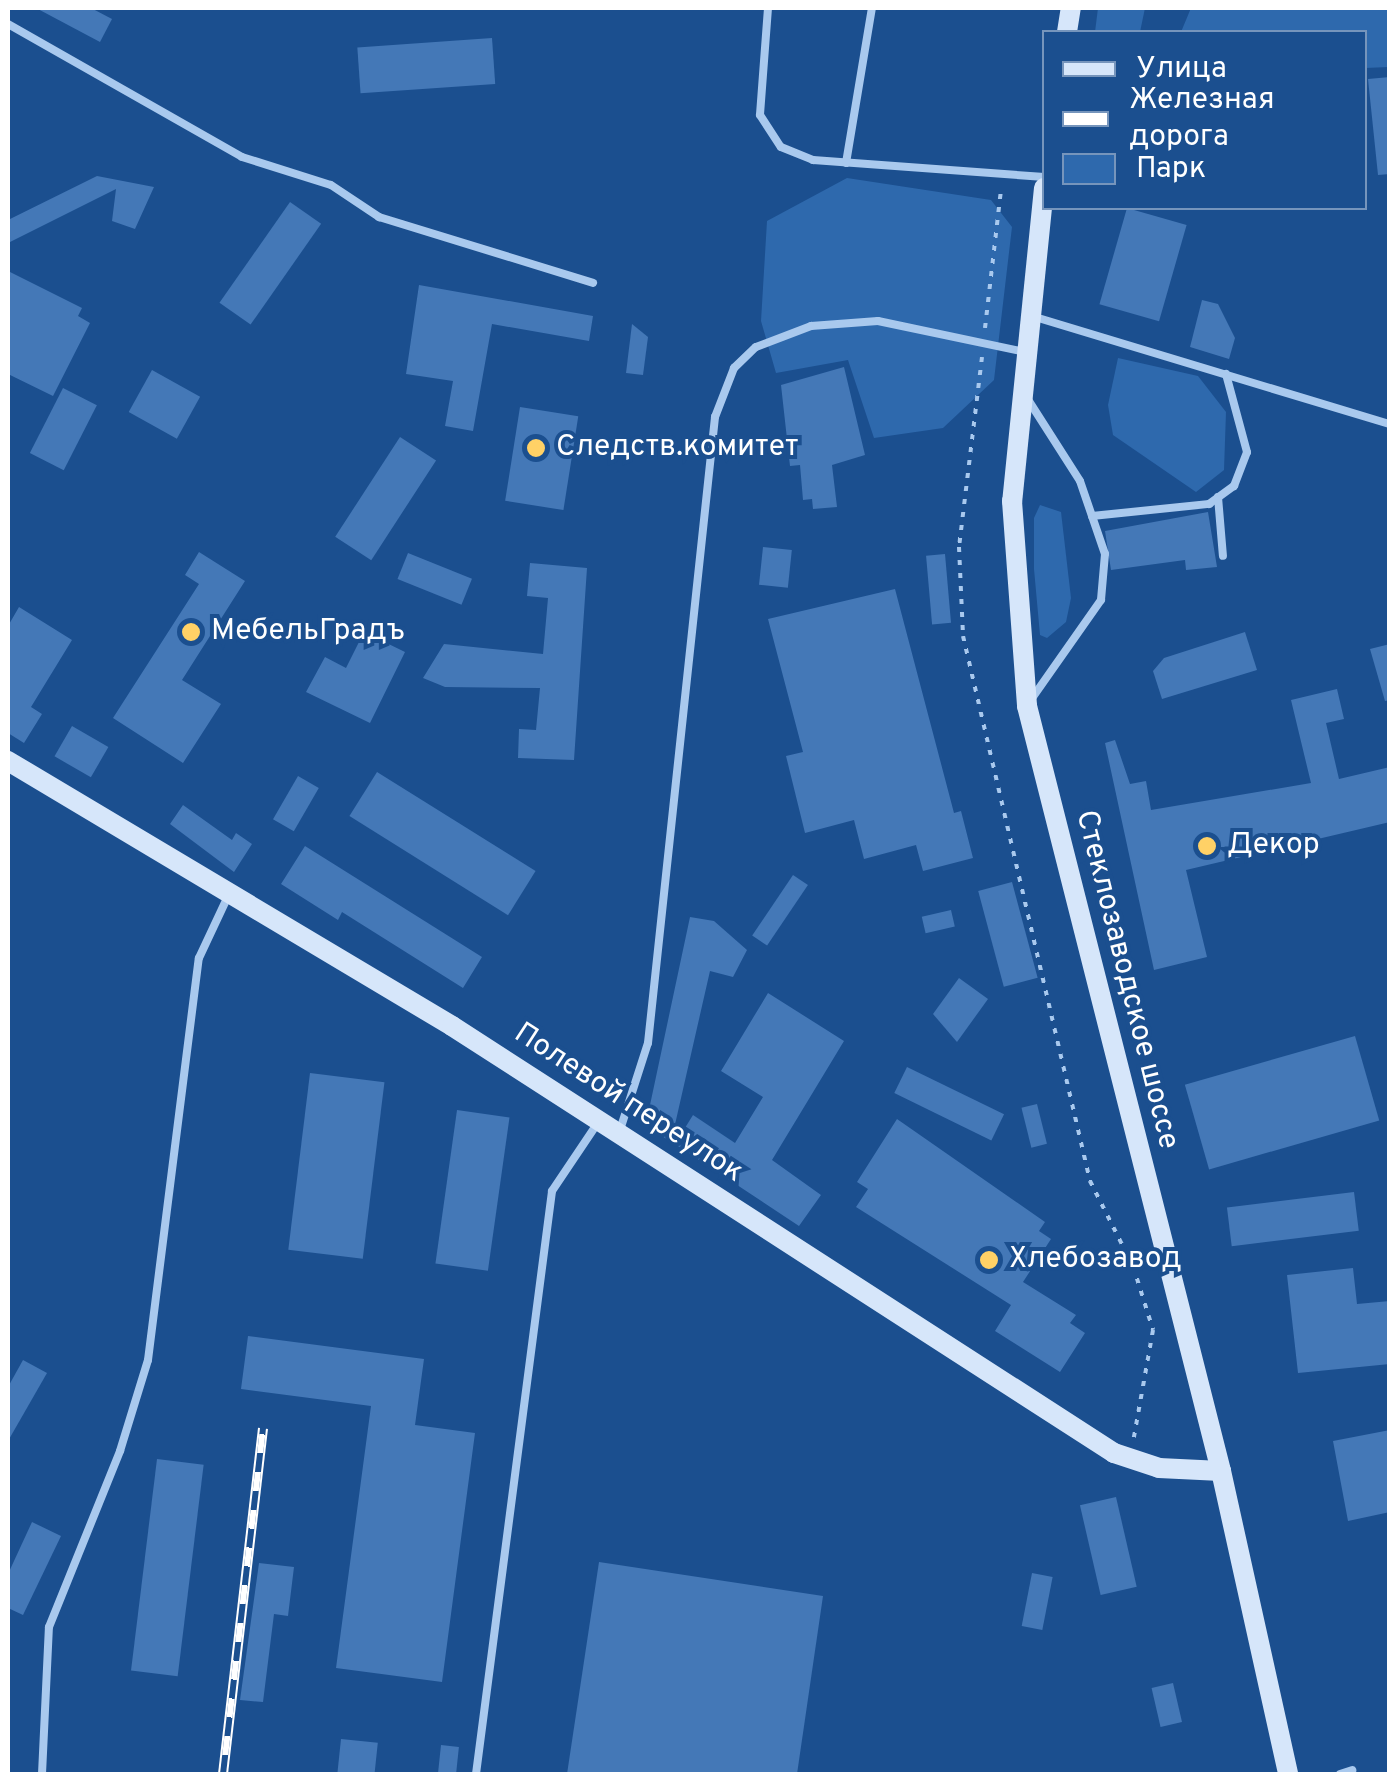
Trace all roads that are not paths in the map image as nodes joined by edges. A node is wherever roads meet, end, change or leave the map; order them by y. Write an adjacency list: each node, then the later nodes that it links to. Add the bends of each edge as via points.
1 (768, 8): 4 (lane, via 760,115 781,148)
2 (872, 8): 4 (lane)
3 (8, 24): 7 (lane, via 242,157 332,186 398,224)
4 (846, 162): 5 (lane)
5 (1042, 177)
6 (1042, 206): 8 (main road, Стеклозаводское шоссе)
7 (593, 284)
8 (1030, 315): 9 (main road, Стеклозаводское шоссе); 10 (lane)
9 (1026, 352): 11 (main road, Стеклозаводское шоссе); 20 (lane, via 878,322 811,326 756,347 734,368 715,417 648,1043)
10 (1226, 374): 12 (lane); 13 (lane, via 1247,452 1234,486)
11 (1022, 390): 14 (lane, via 1080,481); 16 (main road, Стеклозаводское шоссе, via 1012,555)
12 (1390, 424)
13 (1218, 497): 14 (lane, via 1209,504); 15 (lane)
14 (1092, 516): 16 (lane, via 1105,554 1101,600)
15 (1223, 556)
16 (1027, 706): 21 (main road, Стеклозаводское шоссе)
17 (8, 761): 18 (main road, Полевой переулок)
18 (230, 894): 19 (main road, Полевой переулок); 23 (lane, via 199,958 148,1360 120,1451 49,1627)
19 (599, 1121): 20 (main road, Полевой переулок); 24 (lane, via 552,1191)
20 (619, 1133): 21 (main road, Полевой переулок, via 1130,1458 1159,1468)
21 (1222, 1471): 25 (main road, Стеклозаводское шоссе)
22 (1352, 1770): 26 (lane)
23 (42, 1774)
24 (476, 1774)
25 (1288, 1774)
26 (1340, 1774)

